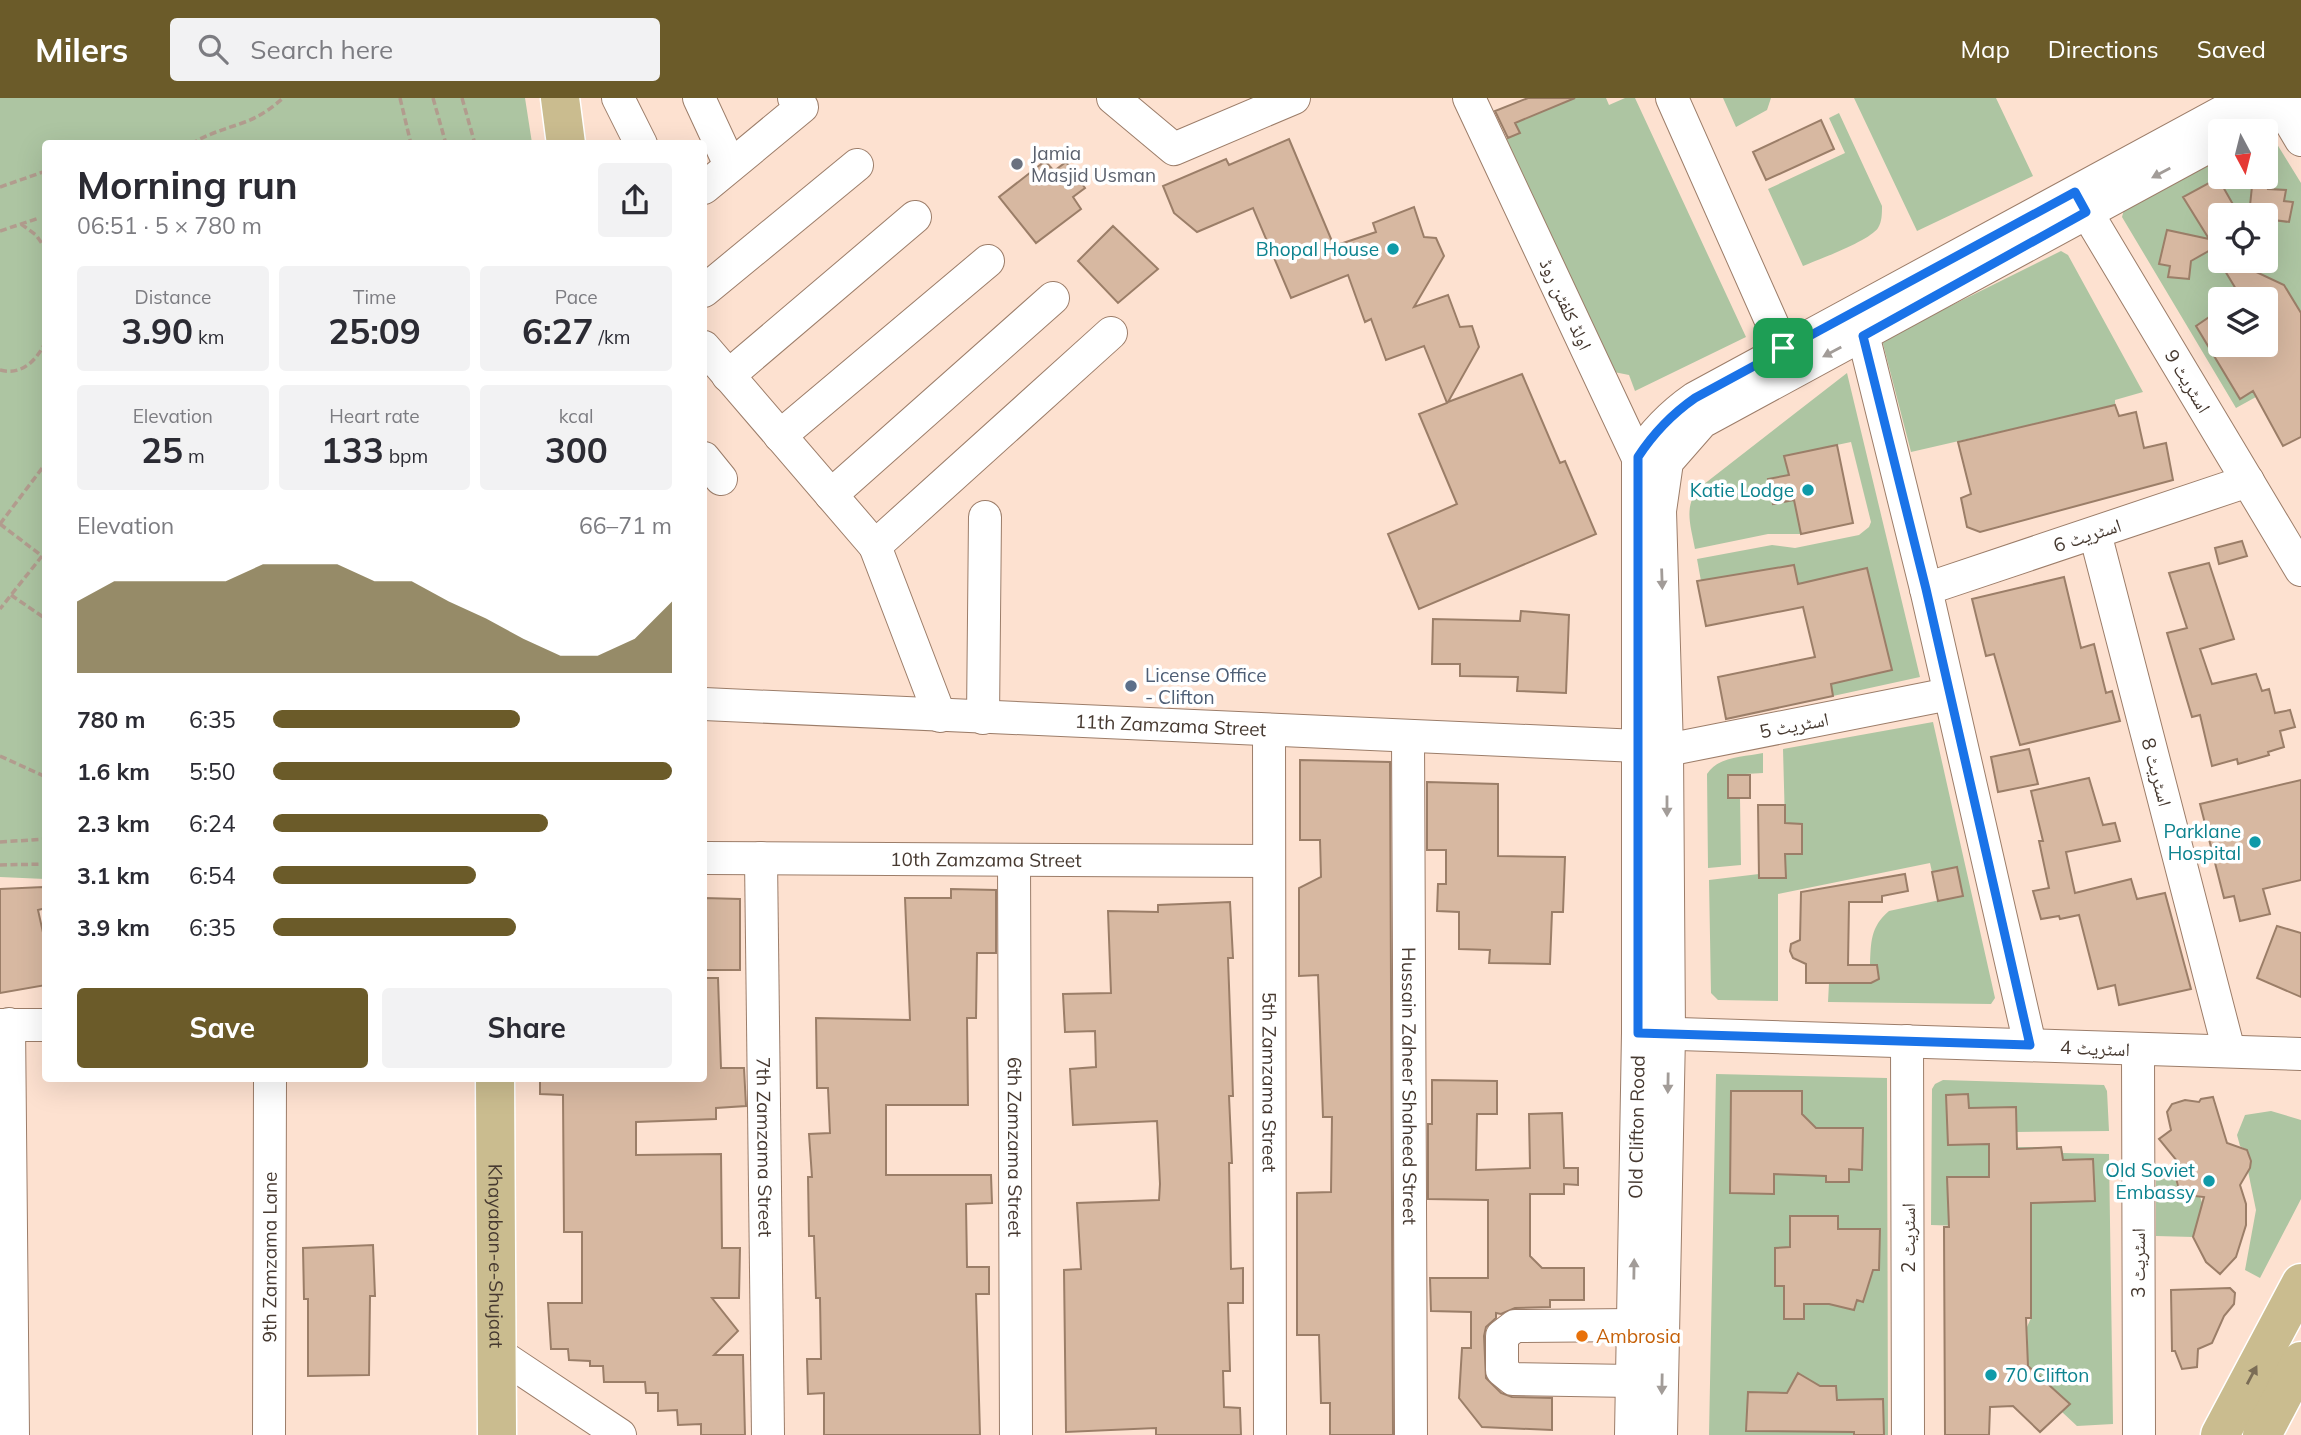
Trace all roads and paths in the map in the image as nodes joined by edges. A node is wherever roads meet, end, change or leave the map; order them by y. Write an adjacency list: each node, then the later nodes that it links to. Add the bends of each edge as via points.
1 (284, 98): 16 (path, via 246,122)
2 (400, 98): 17 (path)
3 (433, 98): 18 (path)
4 (462, 98): 19 (path)
5 (618, 98): 22 (street)
6 (698, 98): 25 (street)
7 (794, 98): 25 (street, via 802,107)
8 (1112, 98): 9 (street, via 1174,149)
9 (1294, 98)
10 (1672, 98): 42 (street)
11 (2248, 98): 30 (street)
12 (559, 99): 20 (main road); 21 (main road)
13 (1477, 100): 47 (street, اولڈ کلفٹن روڈ)
14 (2284, 101): 15 (street); 23 (street)
15 (2256, 119)
16 (198, 140)
17 (410, 140)
18 (445, 140)
19 (474, 140)
20 (549, 140)
21 (565, 140)
22 (638, 140)
23 (2301, 140)
24 (2208, 147): 30 (street, one-way to 30)
25 (730, 165): 28 (street)
26 (857, 165): 37 (street)
27 (42, 172): 29 (path)
28 (707, 184)
29 (0, 187)
30 (2080, 202): 39 (street); 49 (street, اسٹریٹ 9)
31 (915, 217): 45 (street)
32 (38, 218): 33 (path)
33 (21, 224): 34 (path); 35 (path)
34 (0, 231)
35 (42, 243)
36 (988, 261): 46 (street)
37 (707, 289)
38 (1053, 299): 50 (street)
39 (1860, 323): 42 (street); 51 (street, one-way to 51, via 1702,422 1667,462); 57 (street)
40 (1111, 333): 55 (street)
41 (42, 348): 44 (path, via 26,367)
42 (1783, 348): 47 (street, via 1680,408)
43 (707, 351): 45 (street)
44 (0, 370)
45 (728, 376): 46 (street)
46 (780, 436): 50 (street)
47 (1638, 457): 51 (street, اولڈ کلفٹن روڈ); 67 (street, Old Clifton Road)
48 (42, 468): 53 (path)
49 (2248, 481): 54 (street, اسٹریٹ 6); 56 (street, اسٹریٹ 9)
50 (831, 495): 55 (street)
51 (1661, 511): 67 (street, Old Clifton Road, one-way to 67)
52 (985, 517): 64 (street)
53 (0, 524): 58 (path, via 42,556)
54 (2095, 533): 57 (street, اسٹریٹ 6); 84 (street, اسٹریٹ 8)
55 (874, 546): 63 (street)
56 (2296, 551)
57 (1926, 589): 61 (street)
58 (11, 595): 59 (path); 60 (path)
59 (0, 609)
60 (42, 616)
61 (1949, 694): 67 (street, اسٹریٹ 5); 82 (street)
62 (707, 704): 63 (street, 11th Zamzama Street)
63 (940, 716): 64 (street, 11th Zamzama Street)
64 (982, 718): 65 (street, 11th Zamzama Street)
65 (1269, 730): 66 (street, 11th Zamzama Street); 75 (street, 5th Zamzama Street)
66 (1408, 736): 67 (street, 11th Zamzama Street); 102 (street, Hussain Zaheer Shaheed Street)
67 (1653, 748): 80 (street, Old Clifton Road)
68 (0, 756): 69 (path)
69 (42, 775)
70 (42, 839): 71 (path)
71 (0, 842)
72 (707, 858): 73 (street, 10th Zamzama Street)
73 (761, 858): 74 (street, 10th Zamzama Street); 99 (street, 7th Zamzama Street)
74 (1014, 860): 75 (street, 10th Zamzama Street); 100 (street, 6th Zamzama Street)
75 (1269, 862): 101 (street, 5th Zamzama Street)
76 (42, 864): 77 (path)
77 (0, 865)
78 (5, 1025): 79 (street); 94 (street)
79 (42, 1026)
80 (1653, 1033): 81 (street, اسٹریٹ 4); 90 (street, Old Clifton Road, one-way to 80); 104 (street, Old Clifton Road, one-way to 104)
81 (1907, 1041): 82 (street, اسٹریٹ 4); 105 (street, اسٹریٹ 2)
82 (2030, 1045): 83 (street, اسٹریٹ 4)
83 (2138, 1049): 84 (street, اسٹریٹ 4); 106 (street, اسٹریٹ 3)
84 (2229, 1051): 85 (street, اسٹریٹ 4)
85 (2301, 1054)
86 (270, 1082): 95 (street, 9th Zamzama Lane)
87 (495, 1082): 91 (main road, Khayaban-e-Shujaat)
88 (516, 1082): 91 (main road, Khayaban-e-Shujaat)
89 (2301, 1283): 107 (main road, one-way to 89)
90 (1633, 1325): 93 (street, Old Clifton Road); 93 (street, via 1515,1326 1502,1336 1502,1370 1513,1380)
91 (506, 1359): 96 (main road, Khayaban-e-Shujaat); 97 (main road, Khayaban-e-Shujaat); 98 (street)
92 (2301, 1361): 108 (main road)
93 (1632, 1381): 103 (street, Old Clifton Road)
94 (13, 1435)
95 (269, 1435)
96 (497, 1435)
97 (513, 1435)
98 (620, 1435)
99 (768, 1435)
100 (1016, 1435)
101 (1270, 1435)
102 (1411, 1435)
103 (1631, 1435)
104 (1661, 1435)
105 (1908, 1435)
106 (2138, 1435)
107 (2220, 1435)
108 (2262, 1435)

